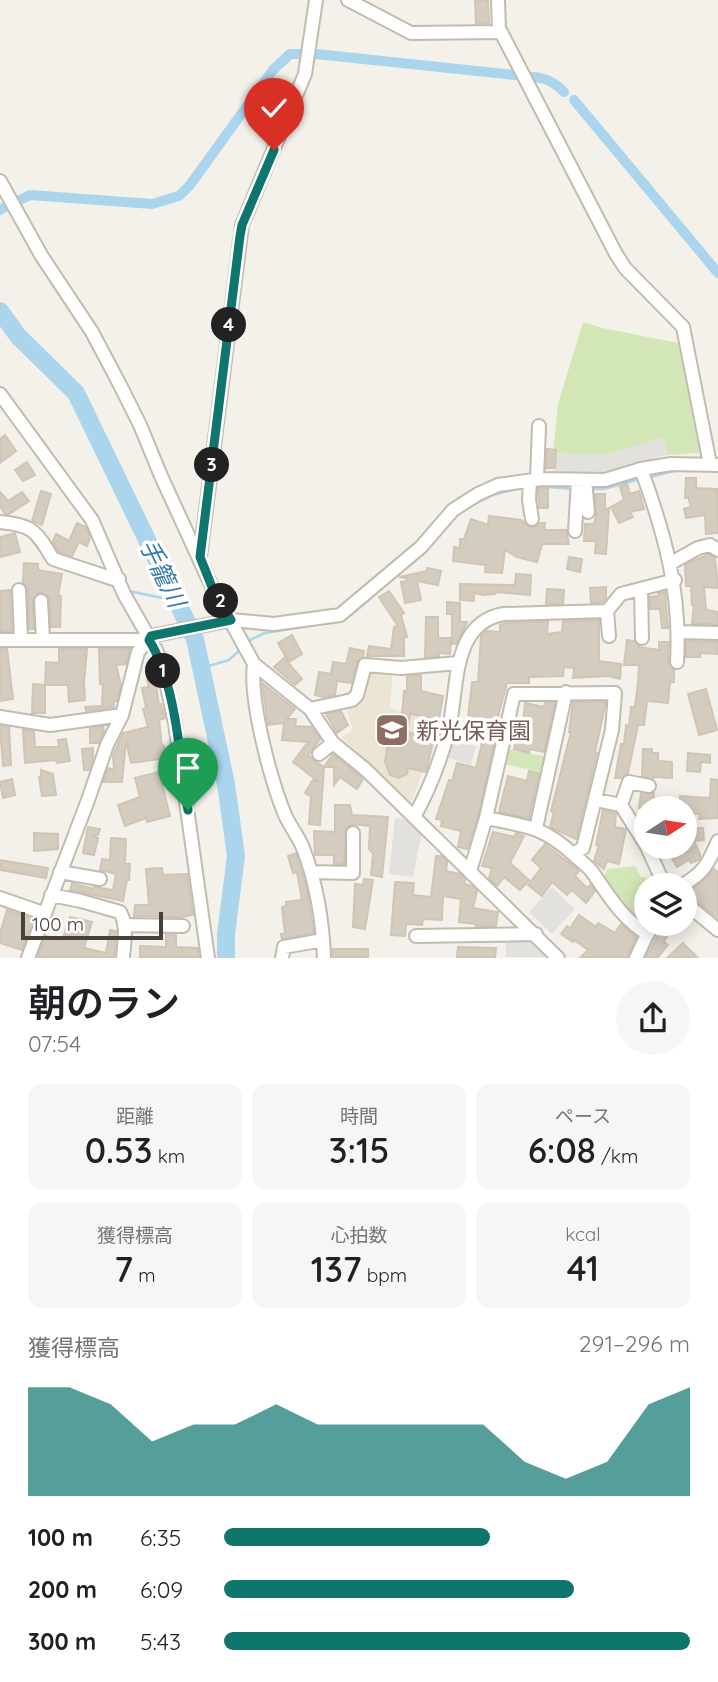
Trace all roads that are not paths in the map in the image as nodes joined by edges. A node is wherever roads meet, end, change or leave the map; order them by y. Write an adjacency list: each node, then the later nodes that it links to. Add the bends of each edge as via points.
1 (316, 0): 17 (street, via 305,74 242,225)
2 (348, 0): 4 (street, via 411,33)
3 (498, 0): 4 (street)
4 (499, 31): 8 (street, via 625,268 682,327)
5 (0, 181): 17 (street, via 92,332)
6 (0, 394): 20 (street, via 92,520)
7 (539, 426): 10 (street)
8 (714, 465): 9 (street, via 671,464)
9 (643, 475): 11 (street); 18 (street)
10 (533, 480): 11 (street); 13 (street, via 529,499); 25 (street, via 495,486 453,510 421,547 340,615 274,624)
11 (582, 486): 12 (street); 15 (street)
12 (588, 512)
13 (532, 519)
14 (0, 522): 20 (street, via 23,524 40,537 53,559)
15 (575, 531)
16 (718, 550): 18 (street, via 710,545 698,548)
17 (200, 557): 25 (street)
18 (671, 563): 19 (street)
19 (675, 580): 21 (street); 26 (street)
20 (122, 585): 29 (street)
21 (641, 589): 24 (street, via 619,596); 30 (street)
22 (19, 590): 31 (street)
23 (41, 601): 32 (street)
24 (607, 611): 28 (street); 35 (street, via 496,616 478,627)
25 (231, 620): 29 (street); 36 (street)
26 (679, 632): 27 (street); 34 (street)
27 (718, 633)
28 (609, 636)
29 (150, 638): 32 (street); 39 (street, via 138,652); 72 (street, via 163,668 175,723)
30 (642, 638)
31 (20, 639): 32 (street); 33 (street)
32 (43, 639)
33 (0, 640)
34 (677, 662)
35 (458, 663): 38 (street, via 401,668 365,665 352,700); 46 (street, via 448,733 429,790)
36 (254, 664): 38 (street); 54 (street, via 251,680 256,710 276,789)
37 (566, 692): 44 (street, via 615,693 612,730); 47 (street, via 514,694); 49 (street)
38 (310, 709): 41 (street)
39 (121, 715): 40 (street, via 50,725); 53 (street)
40 (0, 718)
41 (333, 743): 42 (street); 46 (street)
42 (319, 754)
43 (649, 786): 45 (street, via 629,782)
44 (596, 800): 45 (street); 52 (street, via 583,848)
45 (621, 805): 48 (street)
46 (414, 817): 55 (street)
47 (486, 818): 49 (street); 55 (street)
48 (634, 826)
49 (536, 828): 52 (street, via 554,836)
50 (354, 833): 54 (street, via 353,873)
51 (718, 841): 56 (street)
52 (573, 854): 62 (street)
53 (60, 872): 57 (street); 58 (street)
54 (311, 872): 69 (street)
55 (470, 872): 66 (street)
56 (697, 875)
57 (100, 879)
58 (51, 895): 60 (street); 63 (street, via 120,912)
59 (0, 898): 60 (street)
60 (43, 913): 70 (street)
61 (697, 913): 65 (street)
62 (634, 924)
63 (124, 925): 64 (street); 71 (street)
64 (183, 926)
65 (718, 930)
66 (536, 934): 67 (street); 75 (street)
67 (416, 936)
68 (646, 936): 76 (street)
69 (323, 940): 73 (street, via 284,947); 74 (street)
70 (28, 957)
71 (123, 957)
72 (208, 957)
73 (282, 957)
74 (324, 957)
75 (558, 957)
76 (636, 957)

